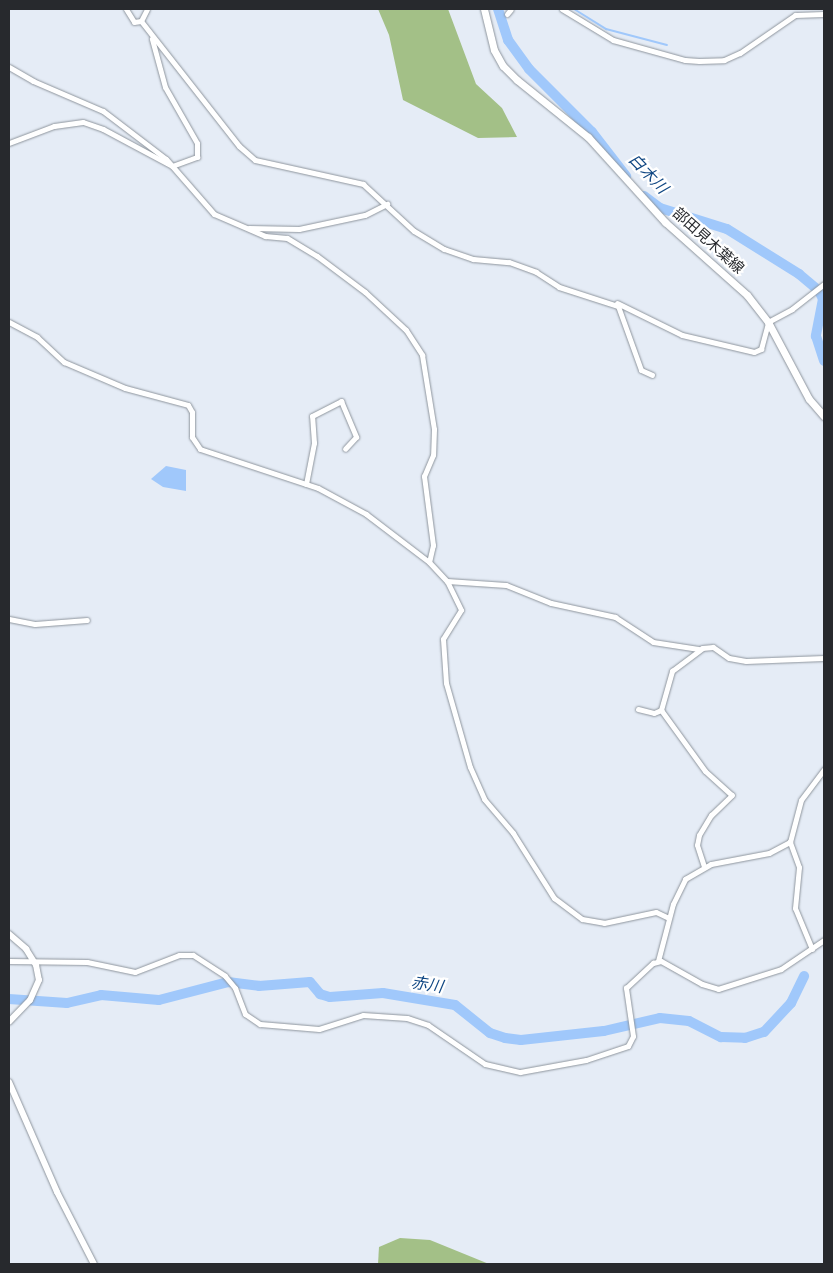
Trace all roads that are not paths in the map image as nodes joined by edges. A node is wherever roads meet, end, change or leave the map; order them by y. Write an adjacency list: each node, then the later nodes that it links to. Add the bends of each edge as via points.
1 (126, 9): 8 (street, via 134,22)
2 (147, 9): 8 (street)
3 (484, 9): 18 (main road, 部田見木葉線, via 494,50 510,73 588,137 665,222 747,295)
4 (511, 9): 6 (street)
5 (562, 9): 7 (street, via 613,40 685,60 700,61 724,60 740,53 795,15)
6 (506, 14)
7 (824, 14)
8 (141, 21): 9 (street)
9 (152, 38): 12 (street, via 165,88 198,149 197,157); 13 (street, via 179,66 239,146 255,160 363,184)
10 (9, 67): 12 (street, via 33,81 103,111)
11 (9, 142): 12 (street, via 54,126 83,122 103,129)
12 (172, 166): 14 (street, via 214,214)
13 (387, 204): 14 (street, via 365,215 299,229); 16 (street, via 414,231 444,249 472,259 509,262 536,272 559,287)
14 (246, 228): 23 (street, via 265,236 287,238 317,256 390,314 416,342 427,373 434,429 433,455 424,476 433,544)
15 (824, 284): 18 (street, via 792,309)
16 (618, 306): 18 (street, via 617,303 682,335 746,352 761,349); 19 (street, via 641,370)
17 (9, 322): 22 (street, via 37,337 64,362 125,388 188,405 192,412 192,437 196,446 205,452)
18 (768, 322): 20 (main road, 部田見木葉線, via 809,399)
19 (652, 375)
20 (824, 416)
21 (345, 449): 22 (street, via 356,437 341,401 312,416 314,443)
22 (306, 484): 23 (street, via 366,514)
23 (429, 562): 24 (street)
24 (447, 581): 27 (street, via 506,585 551,603 615,617 653,642); 34 (street, via 462,610 443,639 446,683 470,767 484,798 514,833 554,898 582,919 604,923 656,912)
25 (9, 619): 26 (street, via 35,624)
26 (88, 620)
27 (698, 649): 28 (street, via 713,648 729,658 746,661); 30 (street, via 670,674)
28 (824, 658)
29 (638, 709): 30 (street, via 654,713)
30 (661, 710): 33 (street, via 705,772 732,795 711,815 699,835 697,845)
31 (824, 770): 32 (street, via 801,800)
32 (790, 842): 33 (street, via 769,853); 37 (street, via 799,867 795,908)
33 (704, 867): 34 (street, via 685,879)
34 (668, 918): 40 (street)
35 (9, 934): 38 (street)
36 (824, 940): 37 (street)
37 (812, 948): 40 (street, via 781,970 718,989)
38 (33, 960): 39 (street); 40 (street, via 87,962 136,972 179,955 193,955 225,976 235,988 245,1014 260,1024 319,1029 363,1015 407,1018 428,1025 485,1064 520,1072 579,1062 628,1046 633,1036 626,988); 41 (street, via 38,972 37,987 30,1000)
39 (9, 961)
40 (658, 961)
41 (9, 1022)
42 (9, 1082): 43 (street, via 57,1192)
43 (94, 1264)

